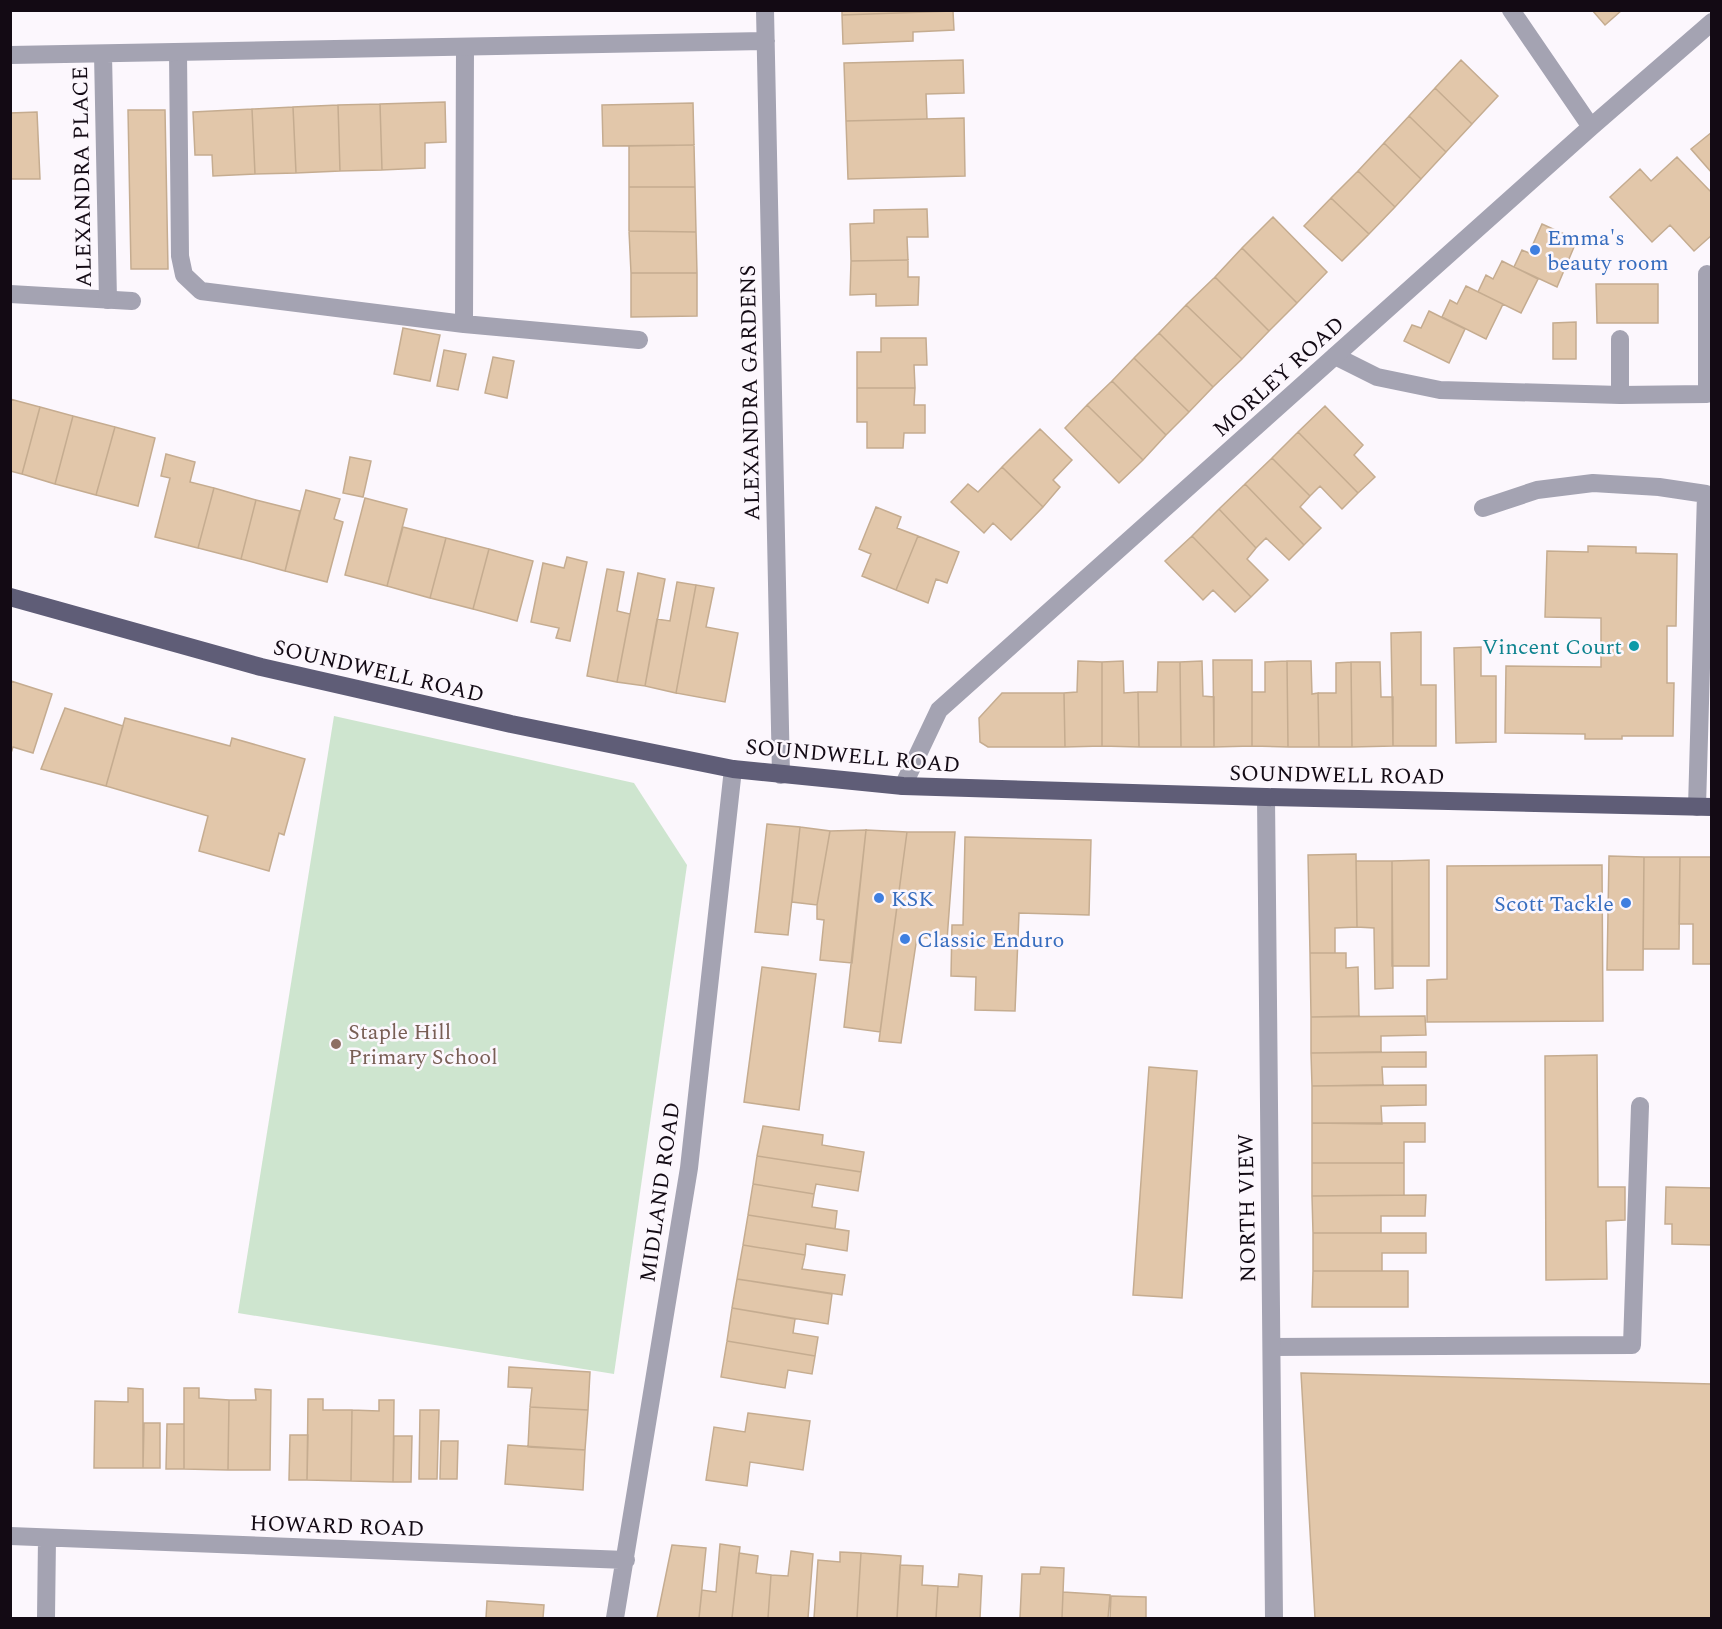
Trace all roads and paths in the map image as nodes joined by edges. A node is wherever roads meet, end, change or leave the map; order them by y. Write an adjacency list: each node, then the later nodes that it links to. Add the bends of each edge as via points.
1 (765, 10): 4 (street, ALEXANDRA GARDENS)
2 (1511, 10): 9 (street)
3 (1712, 22): 9 (street, MORLEY ROAD)
4 (766, 41): 5 (street, ALEXANDRA PLACE); 22 (street, ALEXANDRA GARDENS)
5 (465, 47): 6 (street, ALEXANDRA PLACE); 14 (street)
6 (178, 52): 7 (street, ALEXANDRA PLACE); 14 (street, via 180,256 184,275 201,291)
7 (103, 54): 8 (street, ALEXANDRA PLACE); 12 (street, ALEXANDRA PLACE)
8 (10, 55)
9 (1591, 127): 17 (street, MORLEY ROAD)
10 (1707, 274): 18 (street, via 1707,394)
11 (10, 294): 12 (street)
12 (108, 300): 13 (street)
13 (132, 301)
14 (464, 324): 16 (street)
15 (1620, 339): 18 (street)
16 (639, 340)
17 (1335, 356): 18 (street, via 1377,377 1440,390); 23 (street, MORLEY ROAD, via 939,710)
18 (1620, 395)
19 (1483, 508): 25 (street, via 1537,490 1593,483 1706,494)
20 (10, 597): 21 (main road, SOUNDWELL ROAD, via 261,668)
21 (733, 769): 22 (main road, SOUNDWELL ROAD); 30 (street, MIDLAND ROAD, via 689,1168)
22 (781, 775): 23 (main road, SOUNDWELL ROAD)
23 (903, 786): 24 (main road, SOUNDWELL ROAD)
24 (1266, 797): 25 (main road, SOUNDWELL ROAD); 27 (street, NORTH VIEW)
25 (1704, 807)
26 (1640, 1106): 27 (street, via 1632,1345)
27 (1272, 1347): 33 (street, NORTH VIEW)
28 (10, 1536): 29 (street, HOWARD ROAD)
29 (47, 1538): 30 (street, HOWARD ROAD); 31 (street)
30 (626, 1560): 32 (street, MIDLAND ROAD)
31 (46, 1618)
32 (615, 1618)
33 (1274, 1618)

